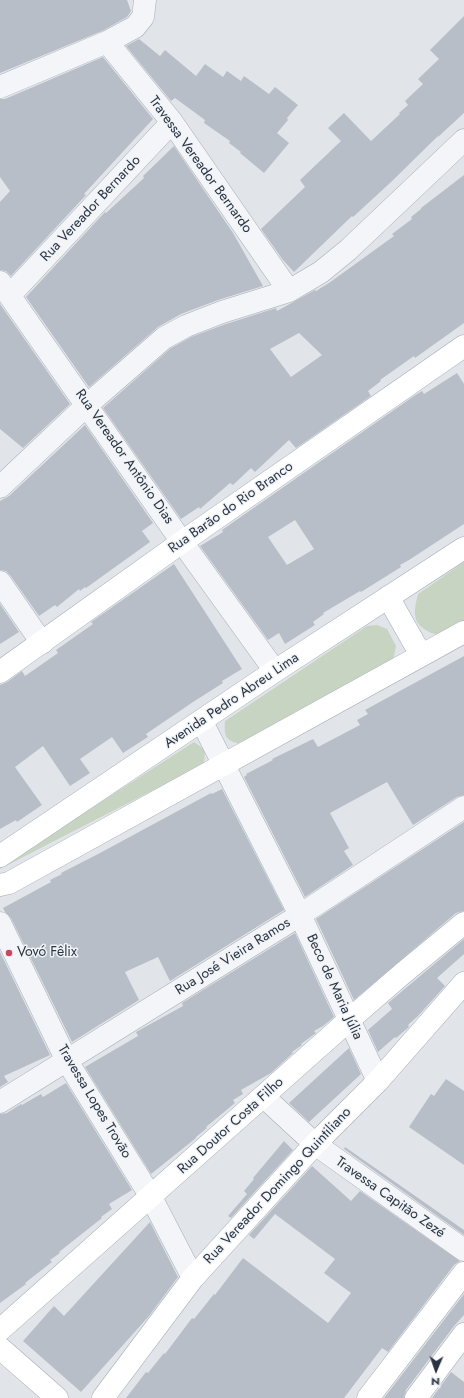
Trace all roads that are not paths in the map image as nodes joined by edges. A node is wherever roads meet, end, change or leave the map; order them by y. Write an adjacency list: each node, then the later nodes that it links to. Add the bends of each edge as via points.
1 (145, 0): 2 (street, via 140,22)
2 (107, 42): 3 (street); 4 (street, Travessa Vereador Bernardo)
3 (0, 86)
4 (172, 122): 6 (street, Rua Vereador Bernardo); 7 (street, Travessa Vereador Bernardo)
5 (464, 140): 7 (street, via 348,250 321,272)
6 (5, 289): 9 (street, Rua Vereador Antônio Dias)
7 (289, 290): 9 (street, via 186,326 164,338)
8 (464, 346): 11 (main road, Rua Barão do Rio Branco)
9 (87, 405): 10 (street); 11 (street, Rua Vereador Antônio Dias)
10 (3, 480)
11 (182, 542): 16 (main road, Rua Barão do Rio Branco); 18 (street, Rua Vereador Antônio Dias)
12 (464, 548): 14 (main road, Avenida Pedro Abreu Lima)
13 (0, 582): 16 (street)
14 (388, 597): 17 (main road); 18 (main road, Avenida Pedro Abreu Lima)
15 (464, 632): 17 (main road)
16 (42, 643): 19 (main road, Rua Barão do Rio Branco)
17 (421, 656): 21 (main road)
18 (275, 671): 20 (main road, Avenida Pedro Abreu Lima)
19 (0, 672)
20 (202, 722): 21 (street, Beco de Maria Júlia); 23 (main road, Avenida Pedro Abreu Lima)
21 (223, 765): 24 (main road, via 9,883); 25 (street, Beco de Maria Júlia)
22 (464, 807): 25 (street, Rua José Vieira Ramos)
23 (0, 856)
24 (0, 885)
25 (300, 915): 29 (street, Beco de Maria Júlia); 30 (street, Rua José Vieira Ramos)
26 (0, 923): 30 (street, Travessa Lopes Trovão)
27 (464, 923): 29 (main road, Rua Doutor Costa Filho)
28 (464, 983): 31 (main road, Rua Vereador Domingo Quintiliano)
29 (349, 1020): 31 (street, Beco de Maria Júlia); 32 (main road, Rua Doutor Costa Filho)
30 (67, 1061): 33 (street, Rua José Vieira Ramos); 35 (street, Travessa Lopes Trovão)
31 (378, 1082): 34 (main road, Rua Vereador Domingo Quintiliano)
32 (264, 1097): 34 (street, Travessa Capitão Zezé); 35 (main road, Rua Doutor Costa Filho)
33 (0, 1102)
34 (315, 1144): 36 (street, Travessa Capitão Zezé); 38 (main road, Rua Vereador Domingo Quintiliano)
35 (151, 1197): 38 (street, Travessa Lopes Trovão); 39 (main road, Rua Doutor Costa Filho)
36 (464, 1250)
37 (464, 1273): 44 (main road)
38 (193, 1278): 43 (main road, Rua Vereador Domingo Quintiliano)
39 (0, 1330)
40 (464, 1334): 45 (main road)
41 (0, 1348): 42 (main road)
42 (57, 1398)
43 (103, 1398)
44 (368, 1398)
45 (416, 1398)

